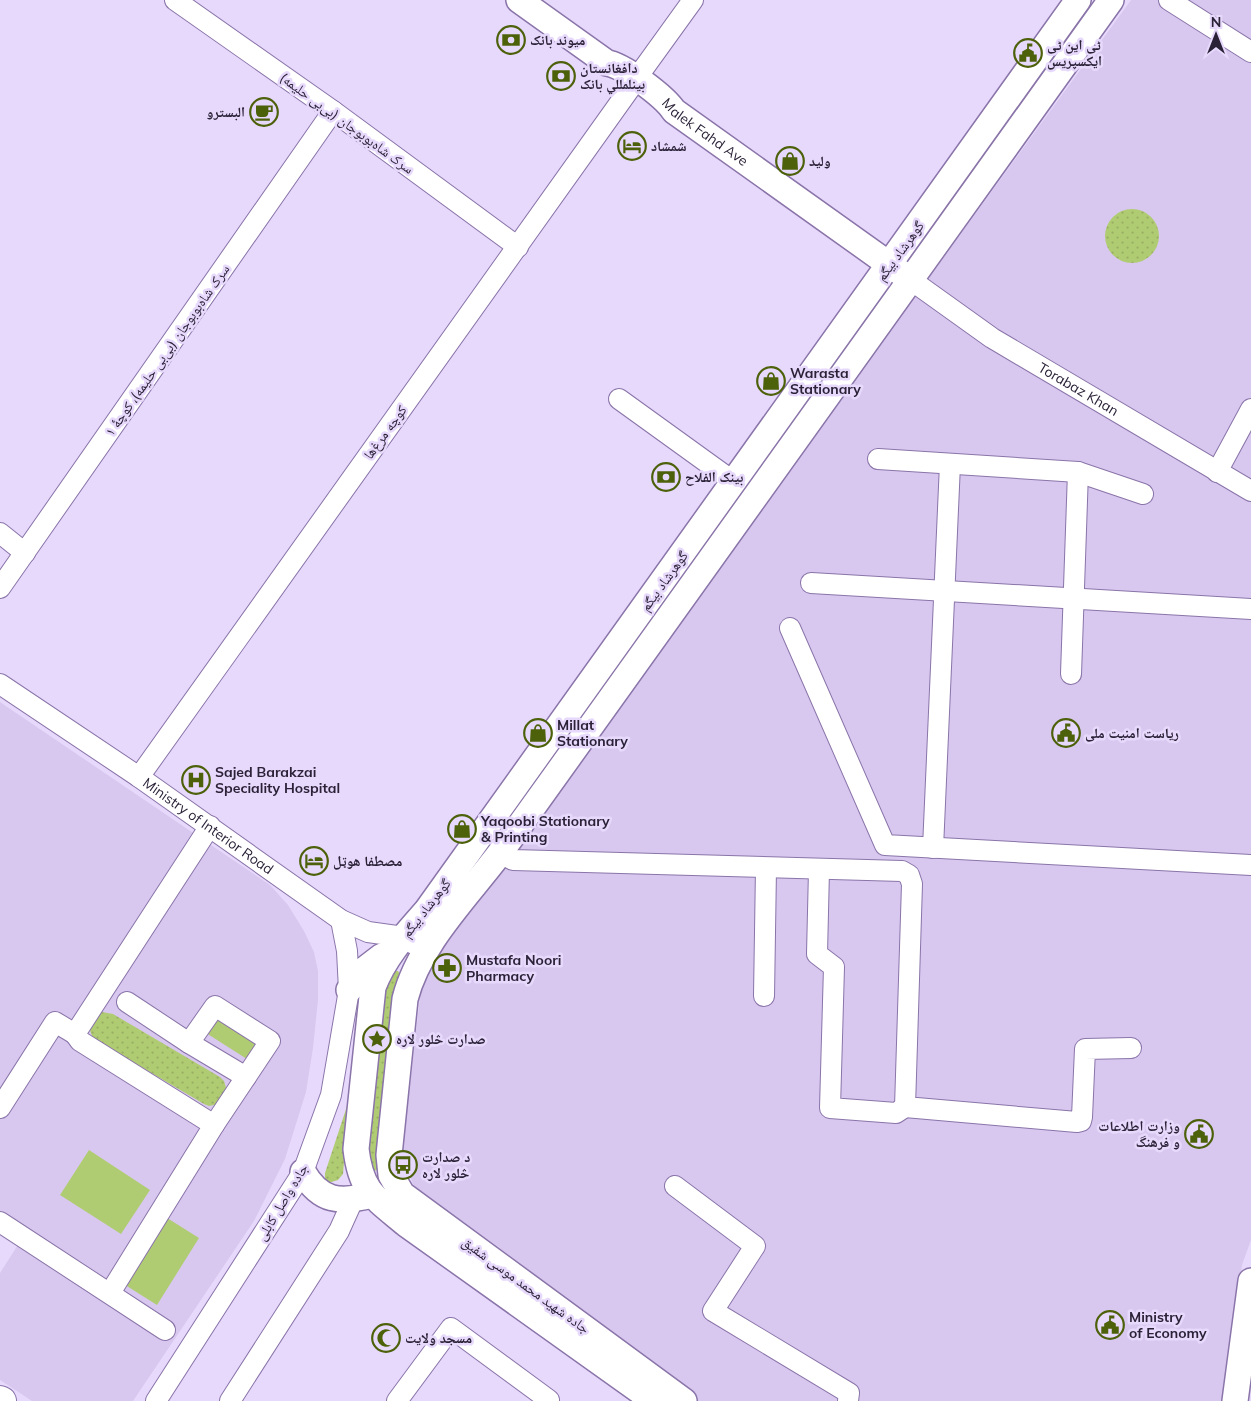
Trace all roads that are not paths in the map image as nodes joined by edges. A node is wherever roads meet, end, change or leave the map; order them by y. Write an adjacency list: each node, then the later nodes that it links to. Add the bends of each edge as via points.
1 (175, 0): 9 (street, سرک شاه‌بوبوجان (بی‌بی حلیمه))
2 (519, 0): 8 (main road, Malek Fahd Ave, via 607,63 615,64)
3 (693, 0): 8 (street, کوچه مرغ‌ها)
4 (1078, 0): 11 (main road, گوهرشاد بیگم)
5 (1111, 0): 12 (main road, گوهرشاد بیگم)
6 (1169, 0): 7 (street)
7 (1251, 52)
8 (634, 83): 10 (street, کوچه مرغ‌ها); 11 (main road, Malek Fahd Ave, via 668,102 674,111)
9 (333, 111): 10 (street, سرک شاه‌بوبوجان (بی‌بی حلیمه)); 23 (street, سرک شاه‌بوبوجان (بی‌بی حلیمه)، کوچۀ ۱)
10 (518, 247): 32 (street, کوچه مرغ‌ها)
11 (890, 265): 12 (main road, Malek Fahd Ave); 19 (main road, گوهرشاد بیگم)
12 (911, 280): 18 (street, Torabaz Khan, via 992,338); 35 (main road, گوهرشاد بیگم)
13 (619, 399): 19 (street)
14 (1251, 409): 18 (street)
15 (878, 459): 16 (street)
16 (950, 464): 17 (street); 26 (street)
17 (1078, 472): 21 (street); 27 (street)
18 (1217, 472): 20 (street, Torabaz Khan)
19 (734, 482): 40 (main road, گوهرشاد بیگم, via 427,910)
20 (1251, 492)
21 (1143, 494)
22 (0, 533): 23 (street)
23 (25, 554): 25 (street, سرک شاه‌بوبوجان (بی‌بی حلیمه)، کوچۀ ۱)
24 (811, 583): 26 (street)
25 (0, 588)
26 (945, 589): 27 (street); 34 (street)
27 (1073, 597): 28 (street); 30 (street)
28 (1251, 608)
29 (790, 628): 34 (street, via 885,845)
30 (1071, 674)
31 (0, 684): 32 (street, Ministry of Interior Road)
32 (139, 776): 33 (street, Ministry of Interior Road)
33 (210, 826): 39 (street, Ministry of Interior Road); 45 (street)
34 (933, 848): 36 (street)
35 (500, 853): 37 (street, via 513,860); 41 (main road, گوهرشاد بیگم)
36 (1251, 865)
37 (766, 868): 38 (street); 43 (street)
38 (819, 870): 49 (street, via 817,954 834,968 830,1108 896,1113); 49 (street, via 902,871 909,875 912,884)
39 (341, 920): 40 (street, Ministry of Interior Road); 42 (street, جاده واصل کابلی, via 347,950)
40 (399, 942): 41 (street, Ministry of Interior Road); 42 (main road, via 365,969); 55 (main road, گوهرشاد بیگم, via 381,966 370,1000 357,1139)
41 (425, 952): 52 (main road, گوهرشاد بیگم, via 410,979 405,999)
42 (349, 990): 53 (street, جاده واصل کابلی, via 331,1095)
43 (764, 996)
44 (126, 1002): 46 (street)
45 (75, 1034): 50 (street, via 54,1022); 51 (street, via 80,1041)
46 (188, 1043): 48 (street); 48 (street, via 215,1006 270,1041)
47 (1131, 1048): 49 (street, via 1086,1049 1081,1121)
48 (246, 1077): 51 (street)
49 (905, 1107)
50 (0, 1108)
51 (214, 1125): 58 (street)
52 (389, 1155): 65 (main road, جاده شهید محمد موسی شفیق, via 391,1175 402,1194)
53 (302, 1172): 55 (main road, via 310,1186 320,1193 334,1199); 61 (street, جاده واصل کابلی)
54 (675, 1186): 66 (street, via 755,1246 713,1311 849,1393)
55 (362, 1198): 62 (street); 64 (main road, جاده شهید محمد موسی شفیق, via 406,1224)
56 (0, 1222): 58 (street)
57 (1251, 1281): 67 (main road)
58 (110, 1292): 59 (street)
59 (165, 1330)
60 (549, 1400): 63 (street, via 451,1328)
61 (156, 1401)
62 (230, 1401)
63 (397, 1401)
64 (654, 1401)
65 (684, 1401)
66 (848, 1401)
67 (1235, 1401)

